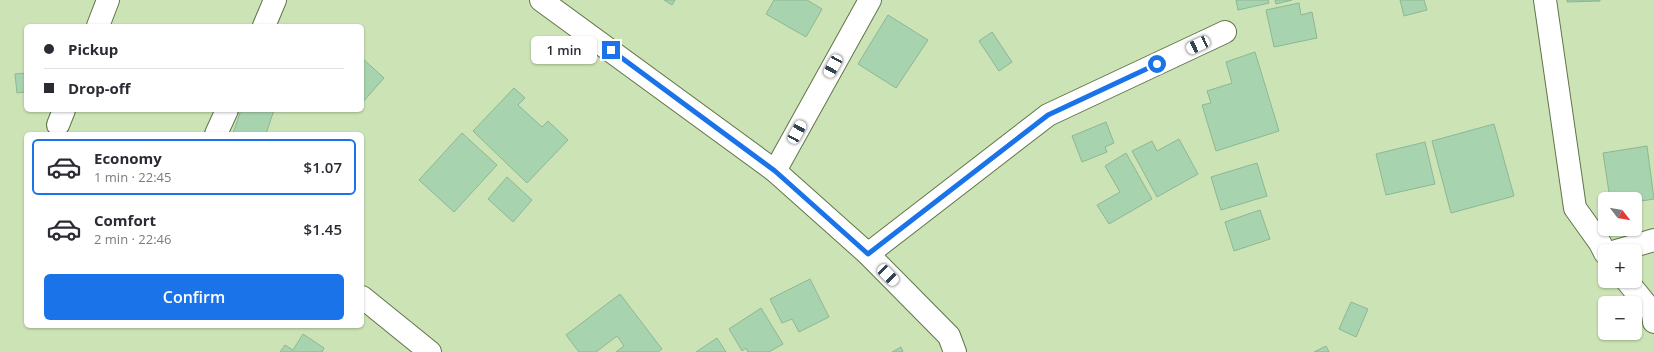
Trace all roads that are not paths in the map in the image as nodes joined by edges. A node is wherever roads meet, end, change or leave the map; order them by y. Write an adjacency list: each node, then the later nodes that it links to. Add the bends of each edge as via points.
1 (108, 0): 6 (street)
2 (275, 0): 7 (street)
3 (542, 0): 11 (street)
4 (870, 0): 11 (street)
5 (1545, 0): 13 (street, via 1575,208)
6 (99, 24)
7 (265, 24)
8 (1225, 32): 15 (street, via 1048,115)
9 (226, 112): 10 (street)
10 (217, 132)
11 (775, 171): 15 (street)
12 (1654, 240): 14 (street)
13 (1600, 244)
14 (1640, 244)
15 (868, 254): 20 (street, via 949,336)
16 (1633, 288): 18 (street, via 1653,313)
17 (364, 299): 19 (street)
18 (1654, 322)
19 (430, 352)
20 (956, 352)

